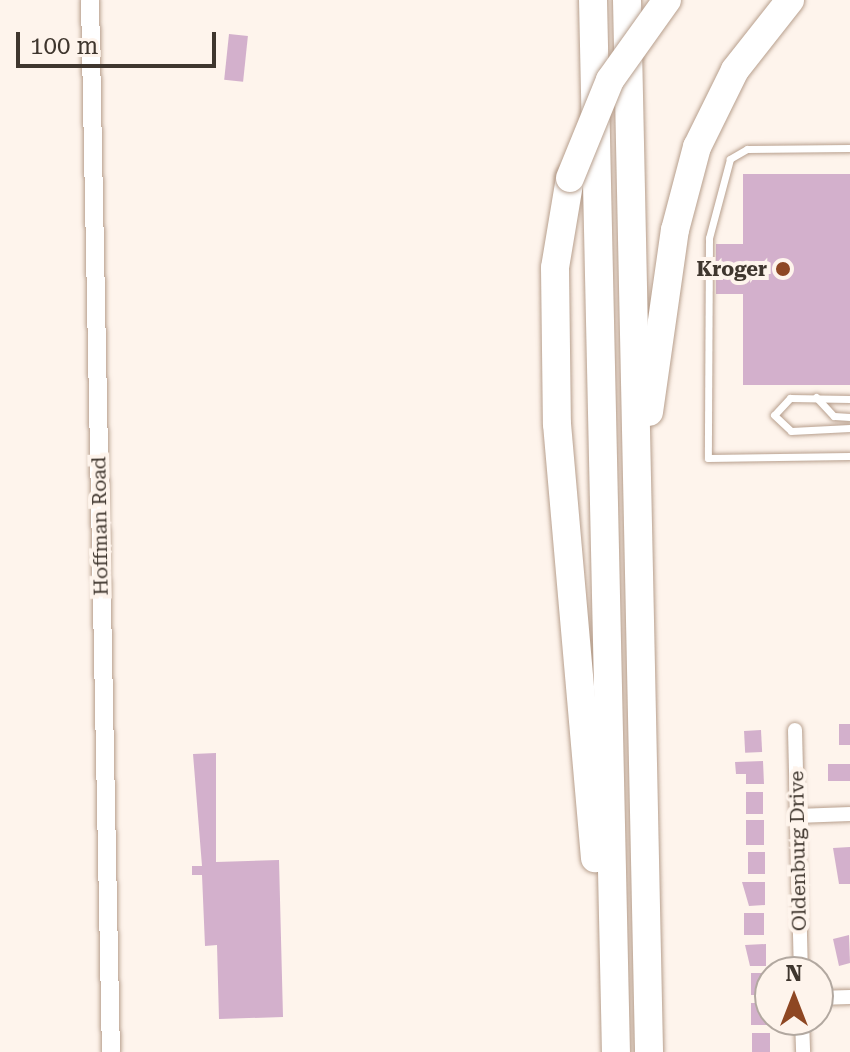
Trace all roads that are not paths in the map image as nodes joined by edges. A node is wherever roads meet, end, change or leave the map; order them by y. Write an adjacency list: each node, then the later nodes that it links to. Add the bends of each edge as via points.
1 (90, 0): 18 (street, Hoffman Road)
2 (593, 0): 17 (highway)
3 (627, 0): 12 (highway)
4 (667, 0): 17 (highway, bridge, via 615,72 570,178 555,268 557,424)
5 (790, 0): 12 (highway, via 735,70 691,165)
6 (850, 148): 11 (lane, via 747,149 730,159 709,238 708,458)
7 (816, 397): 8 (lane); 9 (lane, via 834,416); 10 (lane, via 780,405 777,424 791,431)
8 (850, 399)
9 (850, 417)
10 (850, 428)
11 (850, 456)
12 (638, 480): 19 (highway)
13 (795, 730): 15 (street, Oldenburg Drive)
14 (850, 814): 15 (street)
15 (797, 816): 16 (street, Oldenburg Drive)
16 (801, 956)
17 (616, 1047)
18 (111, 1052)
19 (649, 1052)

